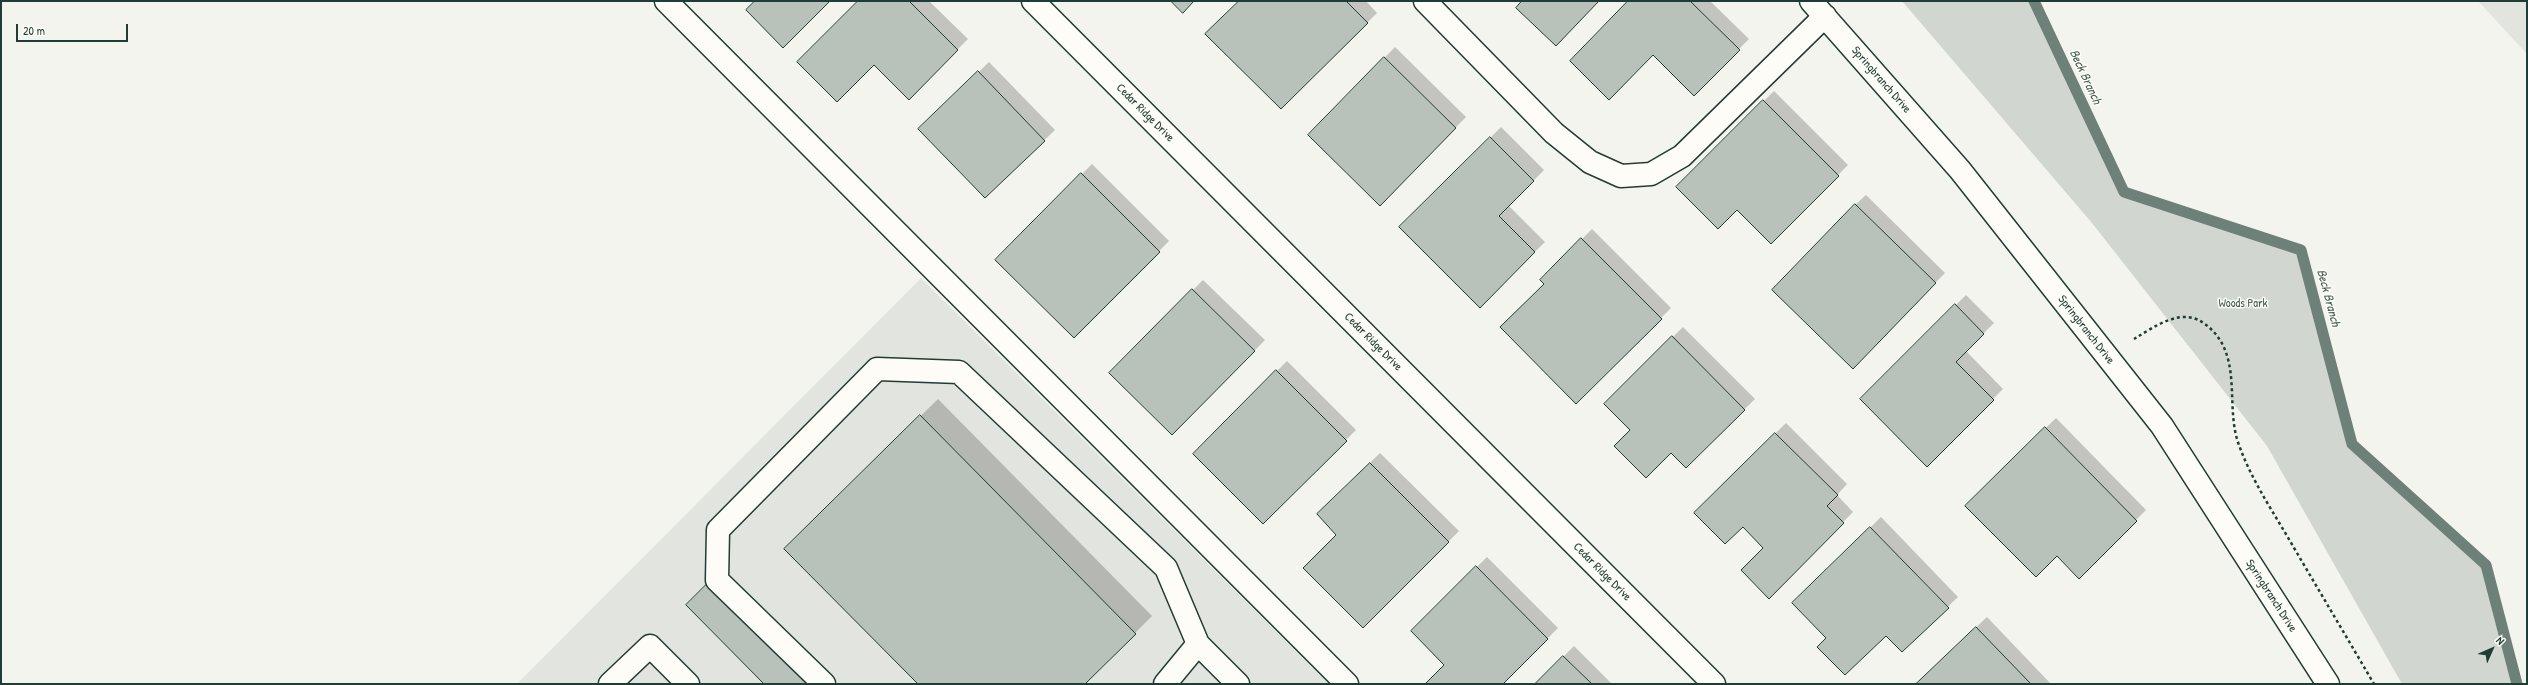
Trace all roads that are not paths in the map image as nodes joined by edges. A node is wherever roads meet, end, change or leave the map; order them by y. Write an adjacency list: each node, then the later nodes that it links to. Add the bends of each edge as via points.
1 (666, 1): 11 (street)
2 (1033, 1): 12 (street, Cedar Ridge Drive)
3 (1425, 1): 4 (street, via 1554,133 1590,162 1621,176 1651,174 1682,156)
4 (1818, 9): 13 (street, Springbranch Drive, via 1960,170 2162,426)
5 (1198, 644): 8 (street, via 1166,568 959,372 877,369 718,530 718,580); 9 (street); 10 (street)
6 (610, 684): 7 (street, via 650,646)
7 (688, 684)
8 (824, 684)
9 (1165, 684)
10 (1238, 684)
11 (1347, 684)
12 (1714, 684)
13 (2328, 684)

